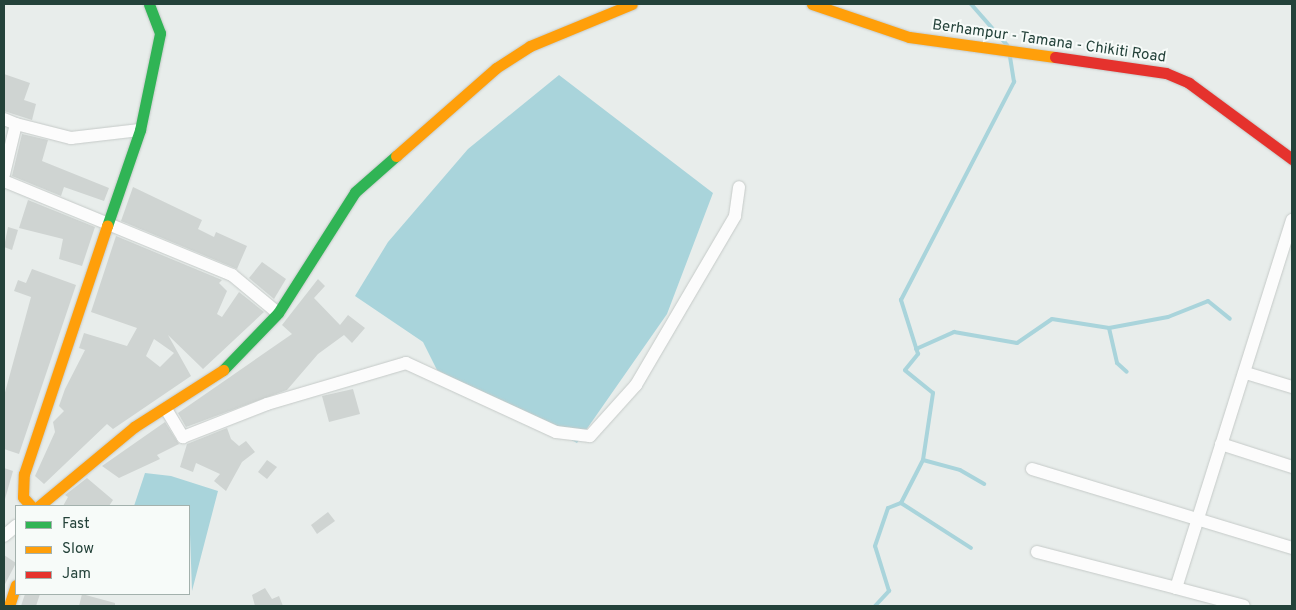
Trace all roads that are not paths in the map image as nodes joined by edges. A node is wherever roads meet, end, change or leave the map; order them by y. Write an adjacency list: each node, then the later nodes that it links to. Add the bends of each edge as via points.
1 (149, 4): 6 (main road, via 160,33)
2 (632, 4): 13 (main road, via 530,46 496,68 355,192)
3 (812, 4): 7 (main road, Berhampur - Tamana - Chikiti Road, via 909,37 1166,73 1189,83)
4 (4, 119): 5 (street)
5 (16, 124): 6 (street, via 71,138); 8 (street)
6 (140, 130): 12 (main road)
7 (1292, 158)
8 (4, 174)
9 (4, 181): 12 (street)
10 (739, 187): 16 (street, via 735,216 636,385 590,436 556,432 406,363 267,404 184,437)
11 (1292, 220): 14 (street, via 1260,315)
12 (110, 221): 13 (street, via 232,275); 20 (main road, via 24,474 23,497)
13 (278, 313): 16 (main road, via 230,365)
14 (1246, 373): 15 (street); 17 (street)
15 (1292, 387)
16 (166, 409): 21 (main road, via 134,427 57,487)
17 (1221, 444): 18 (street); 22 (street)
18 (1292, 467)
19 (1032, 470): 22 (street)
20 (30, 505)
21 (40, 505)
22 (1199, 518): 25 (street); 28 (street)
23 (15, 527): 24 (street)
24 (4, 536)
25 (1292, 548)
26 (1037, 552): 28 (street)
27 (15, 588): 29 (main road)
28 (1176, 588): 30 (street)
29 (9, 606)
30 (1244, 606)

